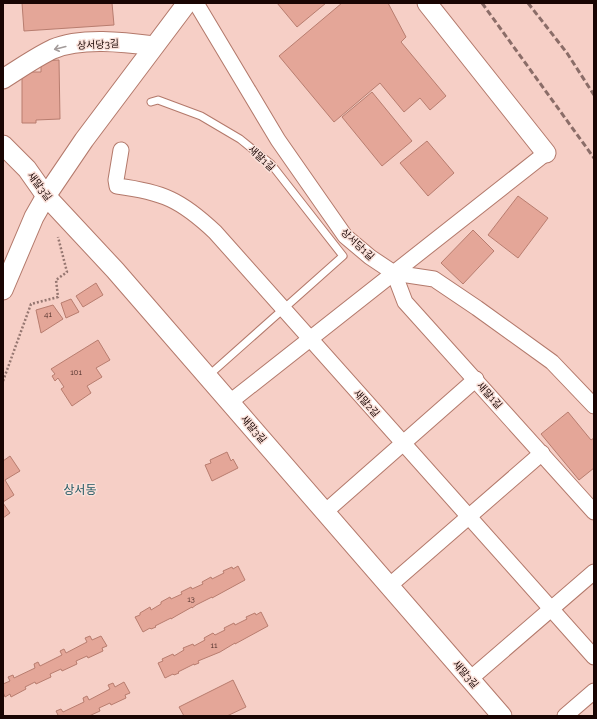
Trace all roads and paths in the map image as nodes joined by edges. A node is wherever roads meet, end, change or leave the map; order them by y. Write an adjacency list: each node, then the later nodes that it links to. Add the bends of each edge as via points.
1 (187, 3): 4 (street)
2 (196, 3): 12 (street, 상서당1길, via 278,140 345,236 370,258)
3 (427, 3): 9 (street)
4 (154, 46): 5 (street, 상서당3길, one-way to 5, via 118,42 81,43 54,49); 10 (street)
5 (3, 79)
6 (151, 102): 14 (lane, 새말1길, via 158,100 201,116 240,139 270,164 343,256)
7 (3, 145): 10 (street, 새말3길, via 27,169)
8 (121, 150): 14 (street, 새말2길, via 116,186 155,192 177,201 198,216)
9 (546, 153): 12 (street)
10 (46, 196): 13 (street, via 34,217); 16 (street, 새말3길, via 115,270)
11 (58, 237): 18 (path, via 67,272 56,280 58,297 31,304)
12 (394, 273): 15 (street); 17 (street, 새말1길, via 405,302); 20 (street, 상서당1길, via 434,279 552,362)
13 (3, 290)
14 (283, 309): 15 (street, 새말2길); 16 (lane)
15 (310, 339): 19 (street); 21 (street, 새말2길)
16 (207, 376): 19 (street, 새말3길)
17 (476, 379): 21 (street); 22 (street, 새말1길)
18 (3, 380)
19 (230, 402): 23 (street, 새말3길)
20 (594, 406)
21 (403, 443): 23 (street); 25 (street, 새말2길)
22 (542, 453): 24 (street, 새말1길); 25 (street)
23 (325, 512): 27 (street, 새말3길)
24 (594, 512)
25 (468, 516): 27 (street); 28 (street, 새말2길)
26 (594, 572): 28 (street)
27 (389, 586): 30 (street, 새말3길)
28 (551, 609): 29 (street, 새말2길); 30 (street)
29 (594, 657)
30 (470, 679): 32 (street, 새말3길)
31 (594, 691): 33 (street)
32 (502, 716)
33 (565, 716)

